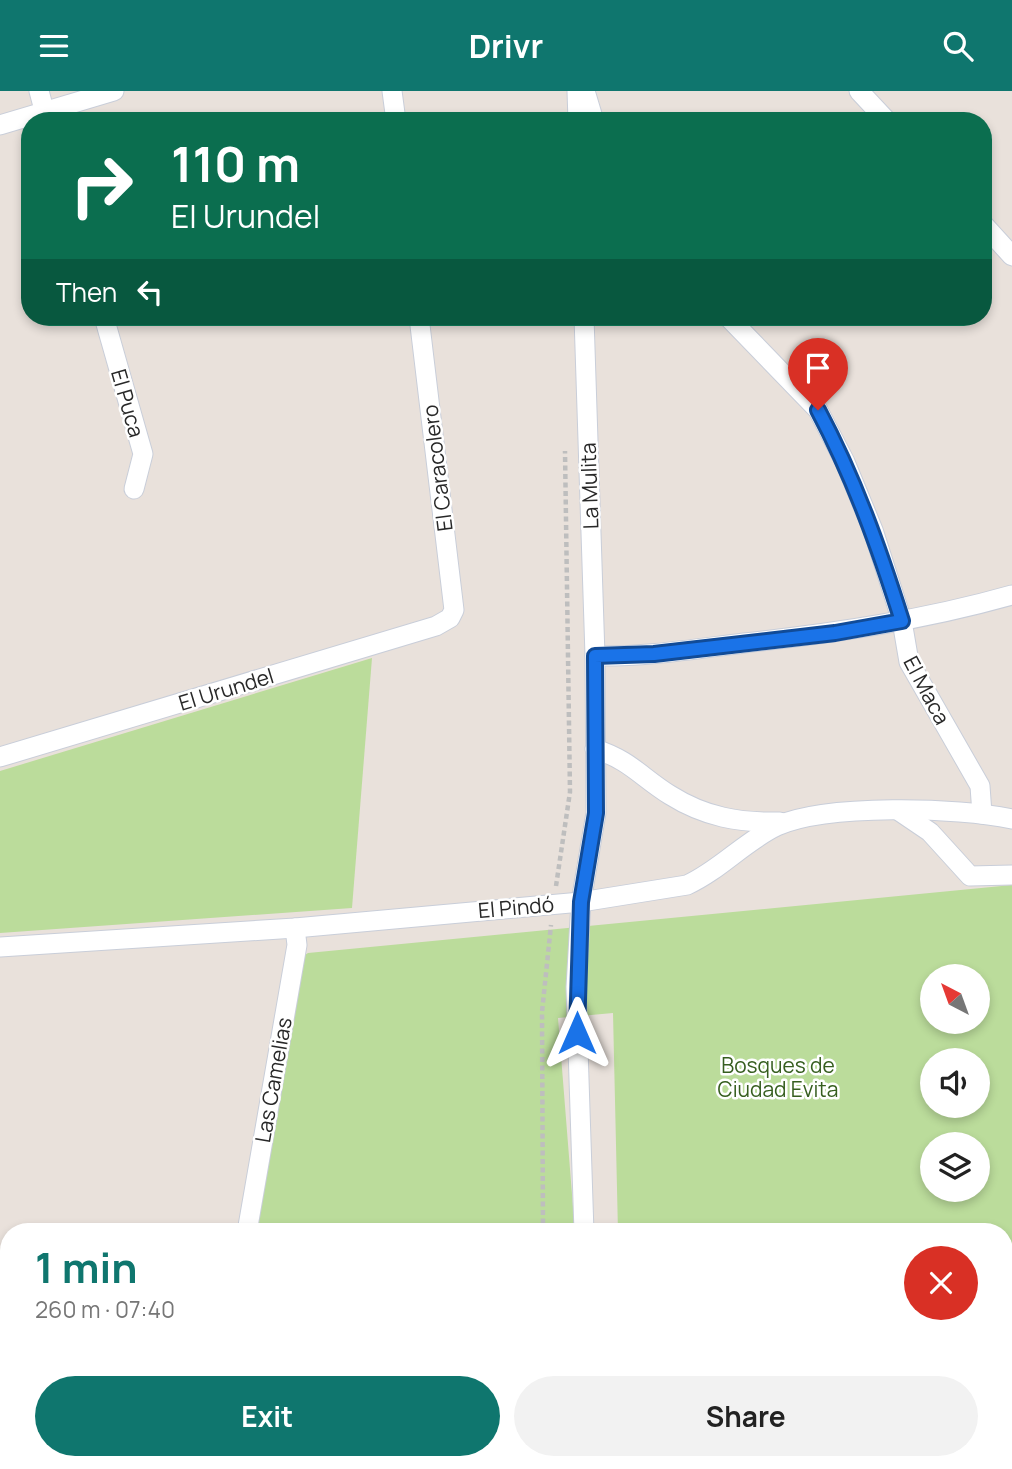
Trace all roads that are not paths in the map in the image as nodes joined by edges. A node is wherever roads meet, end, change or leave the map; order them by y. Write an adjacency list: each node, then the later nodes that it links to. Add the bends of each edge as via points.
1 (39, 91): 7 (street)
2 (114, 91): 8 (street)
3 (392, 91): 9 (street)
4 (577, 91): 10 (street)
5 (585, 91): 11 (street)
6 (859, 91): 12 (street)
7 (45, 112)
8 (57, 112)
9 (395, 112)
10 (578, 112)
11 (591, 112)
12 (879, 112)
13 (21, 121): 14 (street)
14 (0, 125)
15 (992, 234): 16 (street)
16 (1012, 256)
17 (107, 326): 21 (street, El Puca, via 143,454)
18 (420, 326): 23 (street, El Caracolero, via 454,610)
19 (584, 326): 25 (street, La Mulita)
20 (737, 326): 24 (street, El Maca, via 818,410 873,530)
21 (134, 489)
22 (1012, 594): 24 (street)
23 (450, 618): 27 (street, El Urundel, via 436,626)
24 (902, 621): 25 (street, via 654,654); 29 (street, El Maca, via 909,661 980,786)
25 (595, 656): 26 (street, La Mulita)
26 (595, 750): 31 (street, via 619,756 668,794 701,811 746,823); 33 (street, La Mulita, via 594,838)
27 (0, 757)
28 (895, 809): 29 (street, El Pindó); 31 (street, El Pindó); 32 (street, via 930,832 970,876)
29 (982, 814): 30 (street, El Pindó)
30 (1012, 819)
31 (788, 822): 33 (street, El Pindó, via 687,885)
32 (1012, 874)
33 (581, 902): 34 (street, El Pindó); 37 (street, La Mulita, via 577,1042)
34 (295, 927): 35 (street, El Pindó); 36 (street, Las Camelias, via 297,945)
35 (0, 947)
36 (249, 1223)
37 (584, 1223)

